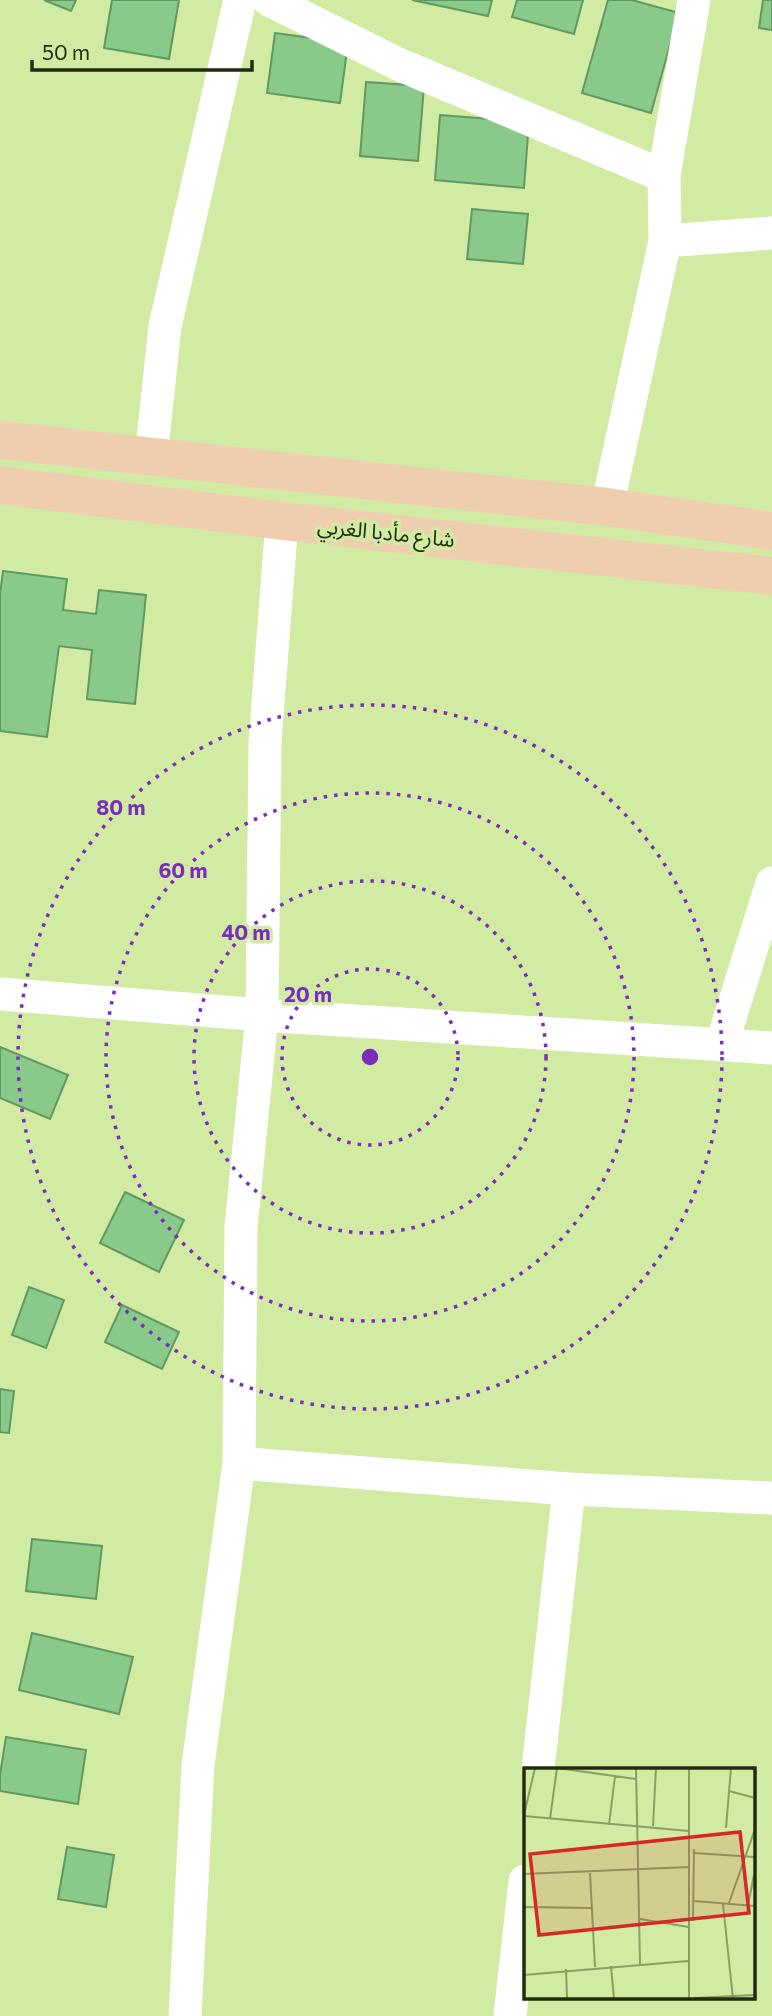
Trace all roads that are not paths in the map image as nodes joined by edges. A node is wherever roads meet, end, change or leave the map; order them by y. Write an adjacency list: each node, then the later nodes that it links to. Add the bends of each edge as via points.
1 (240, 0): 8 (street, via 165,326)
2 (269, 0): 4 (street, via 398,64)
3 (694, 0): 4 (street)
4 (664, 176): 6 (street)
5 (772, 233): 6 (street)
6 (665, 241): 10 (street)
7 (0, 440): 8 (main road)
8 (151, 458): 10 (main road)
9 (0, 485): 11 (main road, شارع مأدبا الغربي)
10 (607, 508): 12 (main road)
11 (282, 521): 13 (main road, شارع مأدبا الغربي); 16 (street, via 265,741)
12 (772, 531)
13 (772, 576)
14 (772, 883): 17 (street)
15 (0, 994): 16 (street)
16 (262, 1015): 17 (street); 19 (street, via 241,1227)
17 (723, 1043): 18 (street)
18 (772, 1048)
19 (239, 1463): 20 (street); 24 (street, via 198,1765)
20 (569, 1489): 21 (street); 22 (street)
21 (772, 1498)
22 (538, 1768)
23 (524, 1890): 25 (street)
24 (185, 2016)
25 (510, 2016)

